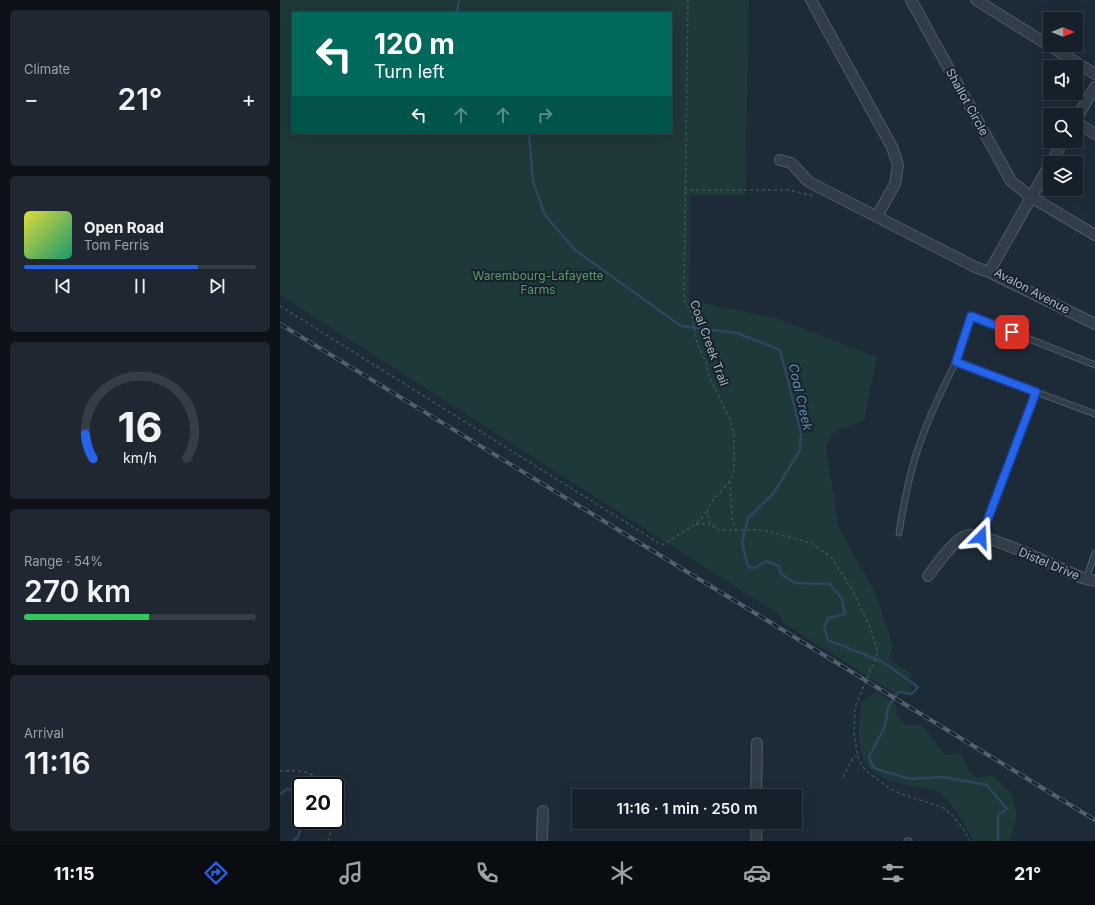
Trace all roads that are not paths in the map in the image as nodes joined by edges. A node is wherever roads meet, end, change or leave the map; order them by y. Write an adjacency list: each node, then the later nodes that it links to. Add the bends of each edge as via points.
1 (811, 0): 12 (street, via 892,147 898,165 895,184)
2 (911, 0): 11 (street, Shallot Circle, via 1010,181)
3 (976, 0): 4 (street)
4 (1095, 74)
5 (1095, 87): 6 (street)
6 (1083, 108)
7 (1083, 126): 8 (street)
8 (1095, 134)
9 (780, 160): 12 (street, via 791,163 809,182)
10 (1043, 176): 11 (street, Avalon Avenue)
11 (1031, 197): 13 (street, Shallot Circle); 14 (street, Avalon Avenue)
12 (877, 216): 14 (street)
13 (1095, 235)
14 (989, 272): 15 (street, Avalon Avenue)
15 (1095, 324)
16 (956, 362): 17 (lane, via 971,316); 18 (lane); 20 (lane, via 915,456)
17 (1095, 365)
18 (1036, 392): 19 (lane); 21 (lane)
19 (1095, 414)
20 (899, 533)
21 (981, 537): 23 (street, Distel Drive, via 972,534 963,537 944,555); 24 (street, Distel Drive)
22 (1095, 553): 24 (lane)
23 (928, 576)
24 (1090, 580)
25 (757, 743): 26 (street)
26 (756, 789)
27 (543, 811): 29 (street)
28 (757, 829): 30 (street)
29 (542, 841)
30 (756, 841)

